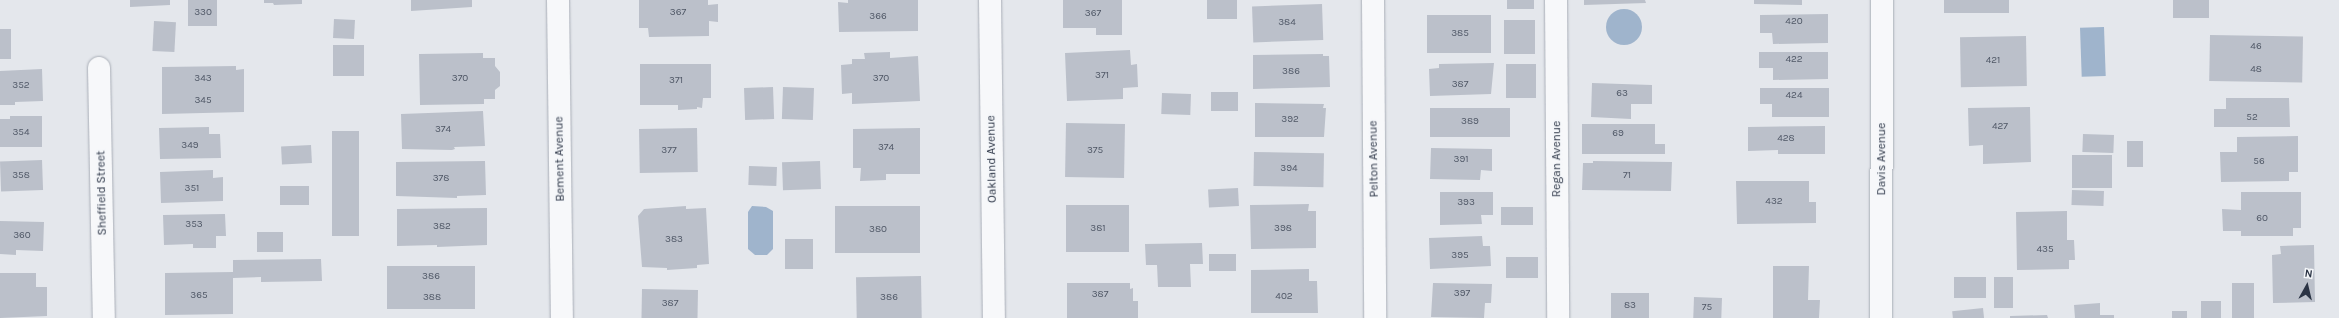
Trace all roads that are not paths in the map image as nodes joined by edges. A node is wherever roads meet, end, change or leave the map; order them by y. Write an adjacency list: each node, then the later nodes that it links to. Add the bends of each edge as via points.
1 (558, 0): 8 (street, Bement Avenue)
2 (990, 0): 9 (street, Oakland Avenue)
3 (1372, 0): 10 (street, Pelton Avenue)
4 (1556, 0): 11 (street, Regan Avenue)
5 (1882, 0): 12 (street, Davis Avenue)
6 (99, 68): 7 (street, Sheffield Street)
7 (104, 318)
8 (562, 318)
9 (994, 318)
10 (1375, 318)
11 (1558, 318)
12 (1881, 318)

